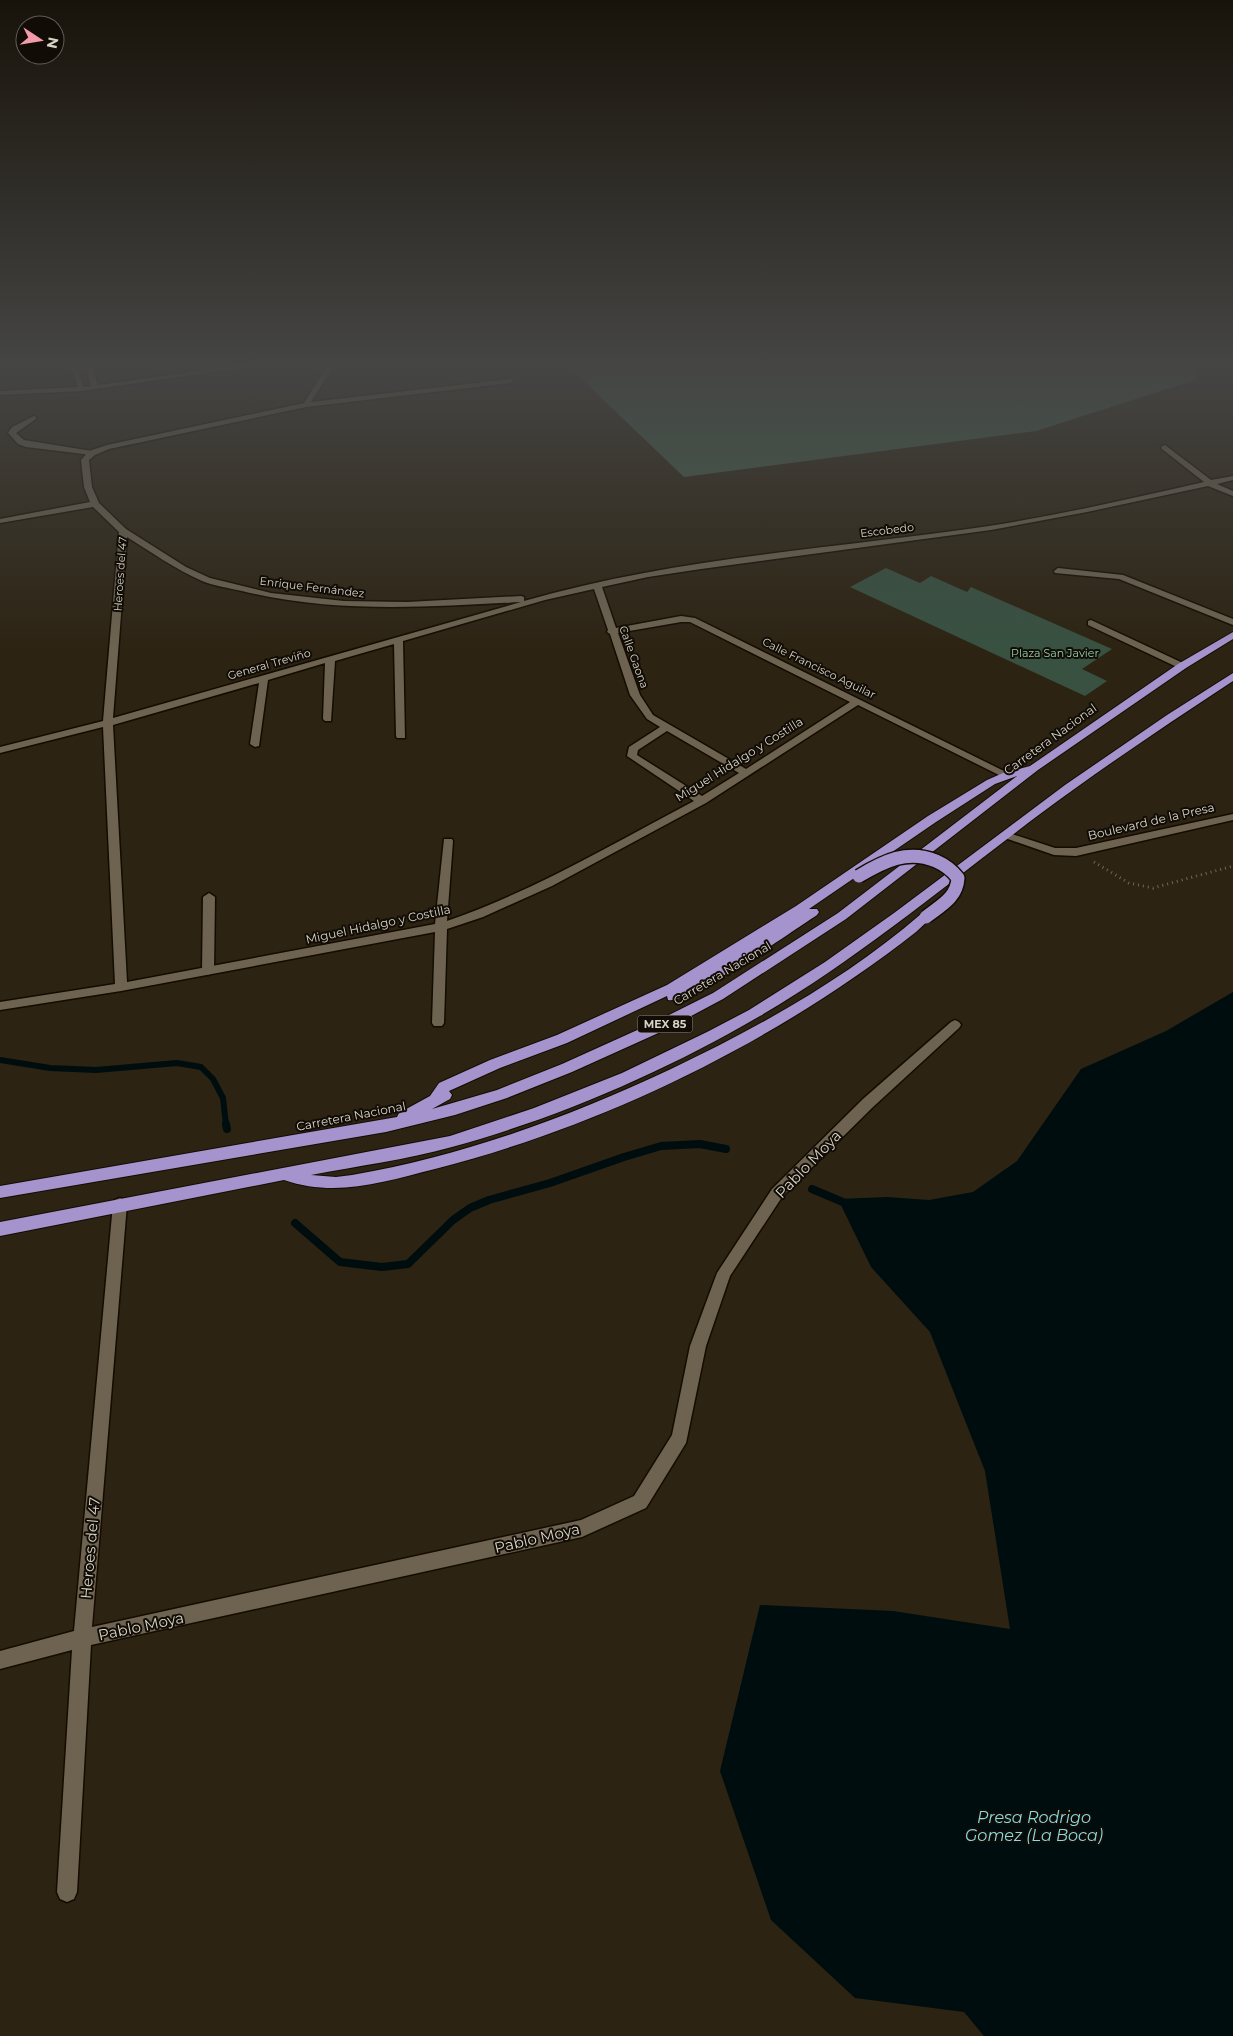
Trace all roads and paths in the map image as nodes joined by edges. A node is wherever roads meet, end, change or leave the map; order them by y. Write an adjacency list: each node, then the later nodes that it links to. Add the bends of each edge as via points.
1 (85, 461): 6 (street, Heroes del 47, via 88,487)
2 (1182, 461): 4 (street)
3 (1233, 478): 4 (street, Escobedo)
4 (1211, 484): 5 (street); 10 (street, Escobedo, via 991,528 701,566)
5 (1233, 494)
6 (95, 504): 7 (street); 8 (street, Heroes del 47)
7 (0, 521)
8 (123, 531): 11 (street, Enrique Fernández, via 194,575 271,596 374,606); 23 (street, Heroes del 47)
9 (1058, 571): 12 (street, via 1120,577)
10 (597, 585): 11 (street, Escobedo); 14 (street, Calle Gaona)
11 (543, 598): 16 (street, General Treviño)
12 (1233, 622)
13 (1091, 623): 18 (street)
14 (612, 632): 21 (street, Calle Francisco Aguilar, via 681,619 692,620); 24 (street, Calle Gaona, via 634,695 650,717)
15 (1233, 635): 18 (highway, Carretera Nacional / MEX 85)
16 (398, 640): 17 (street, General Treviño); 25 (street)
17 (330, 659): 20 (street, General Treviño); 22 (street)
18 (1182, 666): 28 (highway, Carretera Nacional / MEX 85)
19 (1233, 676): 33 (highway, MEX 85, via 1070,787)
20 (264, 678): 23 (street, General Treviño); 26 (street)
21 (858, 701): 29 (street, Miguel Hidalgo y Costilla); 30 (street, Calle Francisco Aguilar)
22 (328, 719)
23 (108, 723): 27 (street, General Treviño); 40 (street, Heroes del 47)
24 (666, 726): 29 (street, Calle Gaona); 31 (street, via 633,749 632,756)
25 (400, 736)
26 (255, 744)
27 (0, 750)
28 (1034, 768): 30 (highway, MEX 85); 45 (highway, Carretera Nacional / MEX 85, via 842,916 718,996 643,1034 502,1094)
29 (746, 773): 31 (street, Miguel Hidalgo y Costilla)
30 (1007, 775): 44 (highway, MEX 85, via 932,819 800,910 679,984 562,1039 444,1087)
31 (702, 801): 38 (street, Miguel Hidalgo y Costilla, via 548,883)
32 (1233, 817): 35 (street, Boulevard de la Presa)
33 (1006, 835): 35 (street, Boulevard de la Presa, via 1054,851); 46 (highway, MEX 85, via 799,986 745,1018 637,1073 493,1129 450,1142)
34 (448, 841): 38 (street)
35 (1076, 852): 36 (path, Boulevard de la Presa, via 1141,888 1153,888)
36 (1233, 866)
37 (209, 897): 39 (street)
38 (441, 927): 39 (street, Miguel Hidalgo y Costilla); 42 (street)
39 (208, 971): 40 (street, Miguel Hidalgo y Costilla)
40 (122, 987): 41 (street, Miguel Hidalgo y Costilla)
41 (0, 1006)
42 (438, 1023)
43 (955, 1026): 50 (street, Pablo Moya, via 868,1102 778,1193 724,1273 698,1346 680,1437 640,1502 582,1528)
44 (436, 1099): 45 (highway, MEX 85); 46 (highway, MEX 85, bridge, via 581,1040 698,985 792,926 859,876 885,861 904,855 924,856 948,868 958,878 953,896 834,986 781,1019 610,1104 453,1159 367,1179 329,1184 310,1183)
45 (386, 1126): 47 (highway, Carretera Nacional / MEX 85)
46 (285, 1175): 48 (highway, MEX 85)
47 (0, 1192)
48 (120, 1204): 49 (highway, MEX 85); 50 (street, Heroes del 47)
49 (0, 1229)
50 (82, 1638): 51 (street, Pablo Moya); 52 (street, Heroes del 47)
51 (0, 1660)
52 (67, 1892)

